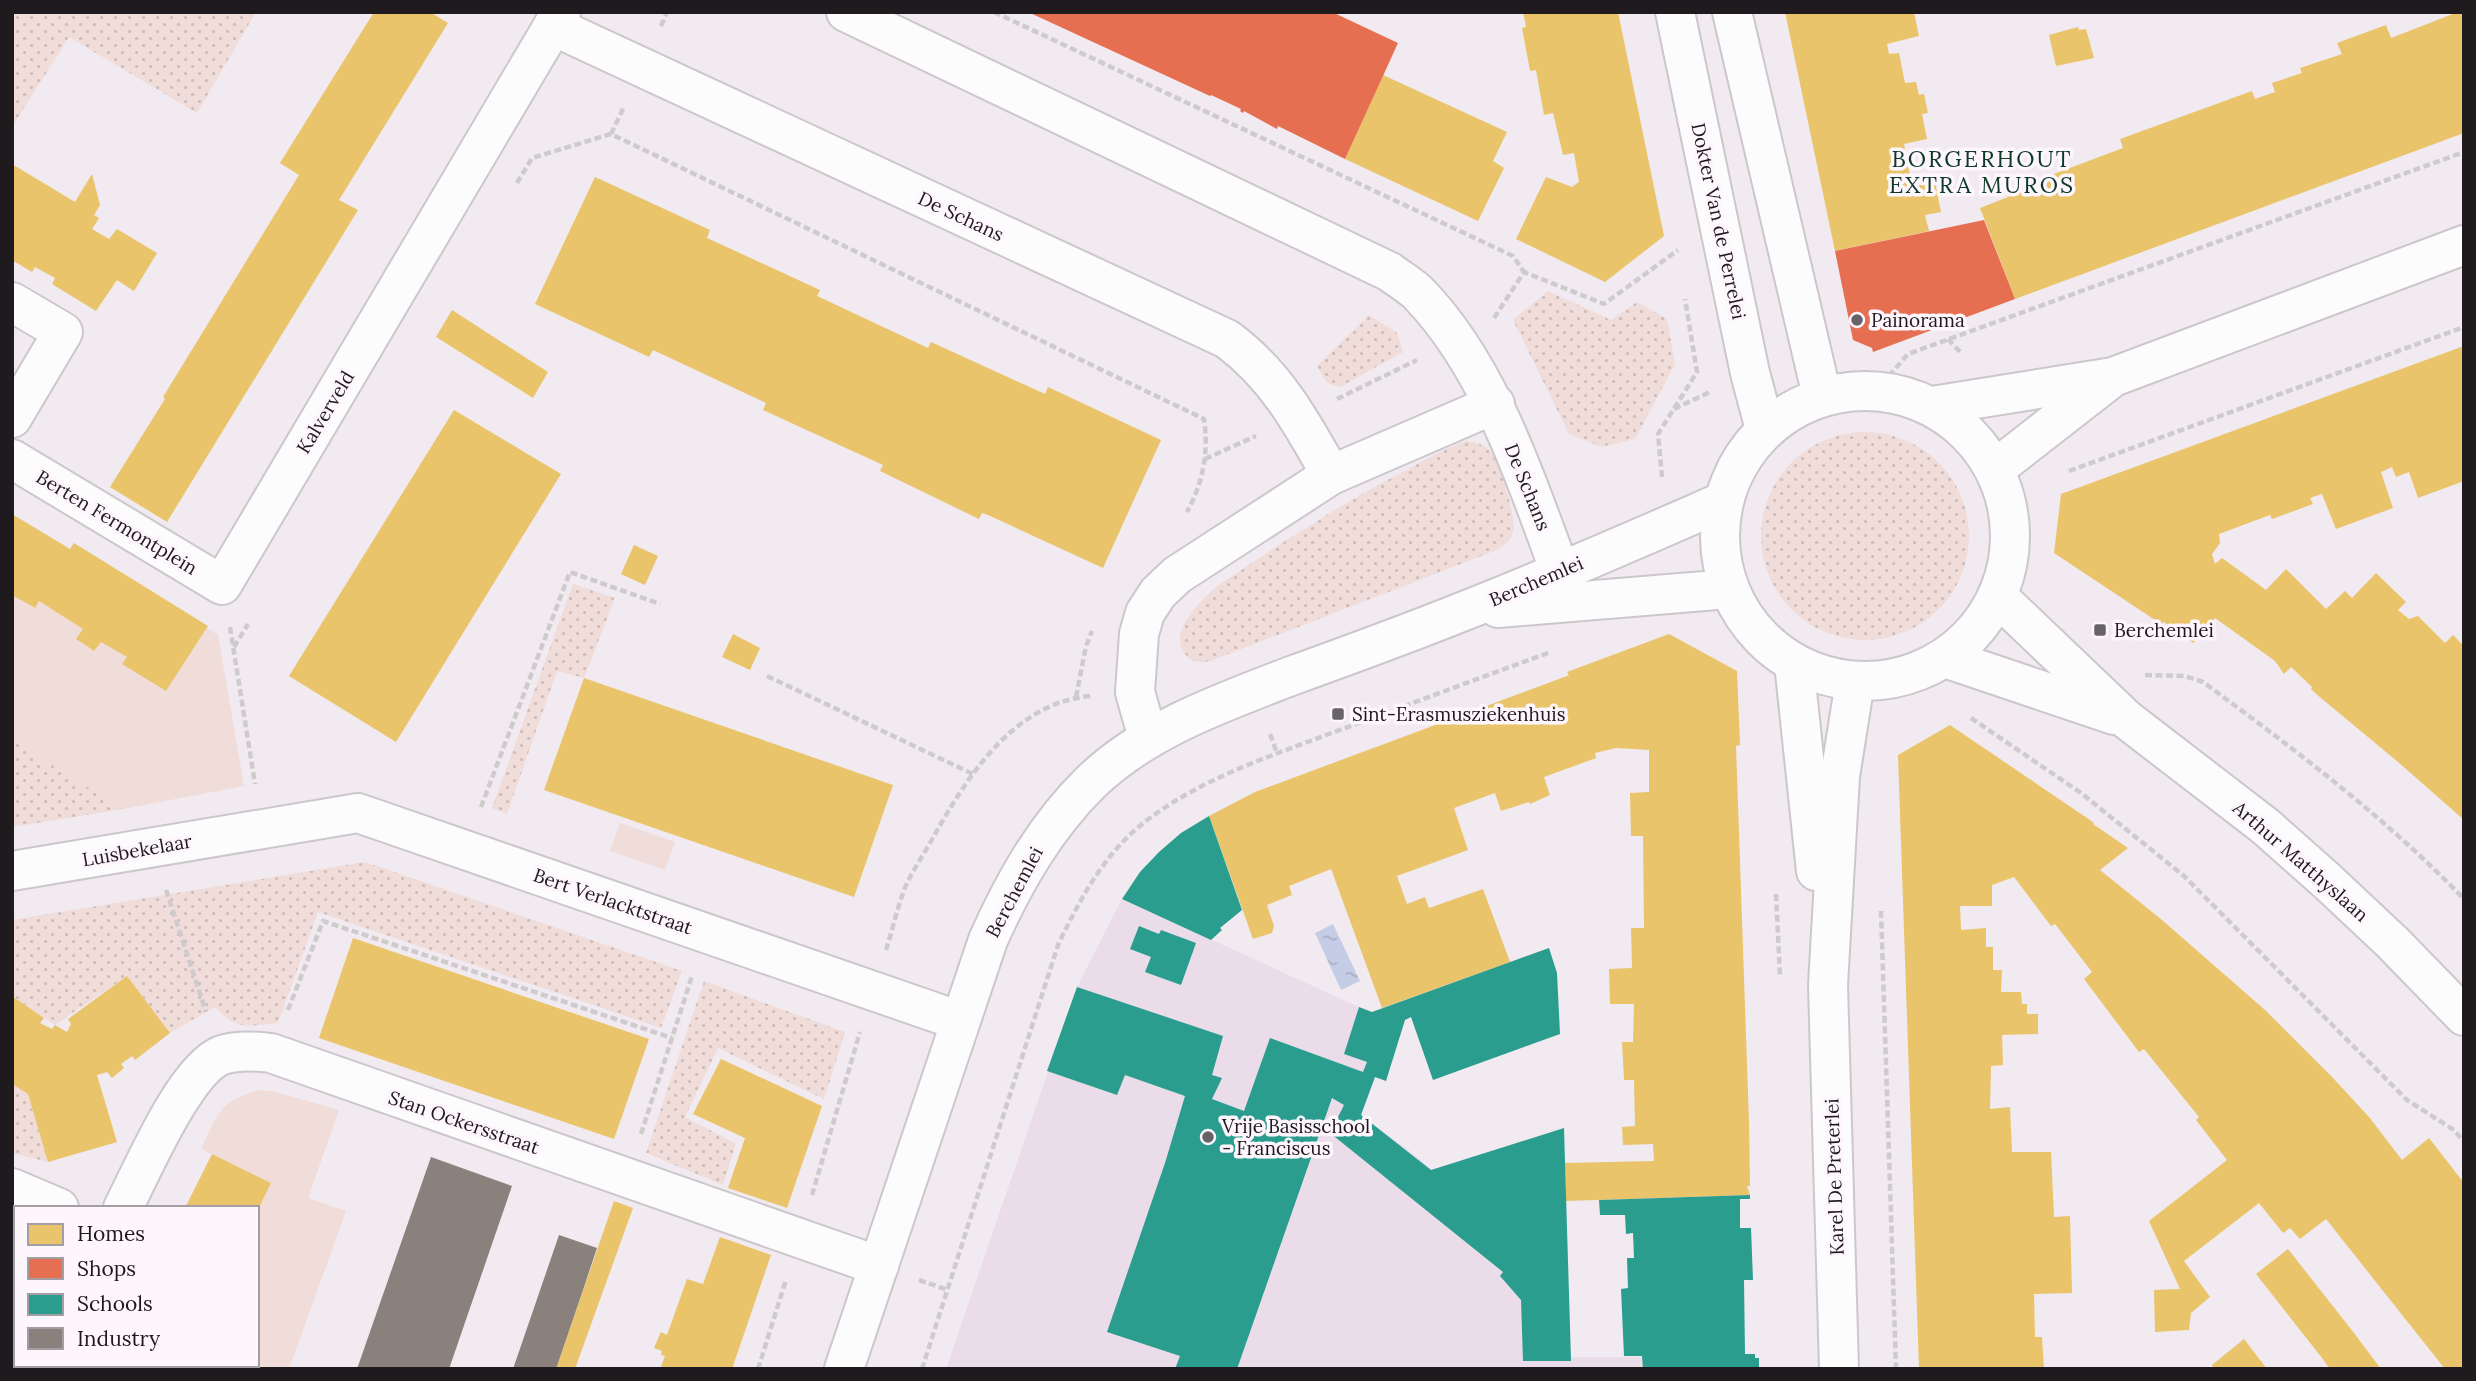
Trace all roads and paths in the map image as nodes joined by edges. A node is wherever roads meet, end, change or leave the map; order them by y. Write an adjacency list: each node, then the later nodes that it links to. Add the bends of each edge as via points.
1 (846, 12): 18 (street, De Schans, via 1390,272 1419,293 1436,314)
2 (994, 12): 11 (path, via 1513,256)
3 (1675, 12): 21 (street, Dokter Van de Perrelei)
4 (1731, 12): 17 (street)
5 (557, 19): 25 (street, De Schans, via 1227,339 1265,371); 30 (street, Kalverveld)
6 (2464, 152): 15 (path, via 1908,354)
7 (510, 193): 27 (path, via 532,158 611,135 624,141 1205,419 1206,459)
8 (2464, 245): 16 (street)
9 (1677, 250): 10 (path)
10 (1679, 264)
11 (1524, 272)
12 (1684, 291): 28 (path, via 1697,372 1658,434)
13 (12, 302): 20 (street, via 63,332)
14 (2464, 327): 24 (path)
15 (1889, 376): 17 (path, via 1853,374); 19 (path, via 1924,386)
16 (2113, 377): 19 (street); 23 (street)
17 (1819, 388): 19 (street, via 1896,394); 21 (street)
18 (1494, 404): 25 (street); 29 (street, De Schans)
19 (1944, 405): 23 (street)
20 (12, 418)
21 (1765, 429): 26 (street, via 1738,463)
22 (12, 459): 30 (street, Berten Fermontplein)
23 (1995, 469): 32 (street, via 2009,511 2010,544)
24 (2066, 472)
25 (1331, 475): 47 (street, via 1177,575 1158,593 1139,634 1135,692)
26 (1722, 502): 28 (street, Berchemlei); 31 (street, via 1719,546)
27 (1185, 515)
28 (1666, 526): 29 (street, Berchemlei)
29 (1560, 571): 34 (street, Berchemlei)
30 (222, 585): 37 (path)
31 (1729, 589): 34 (street, Berchemlei); 40 (street, via 1751,627)
32 (1997, 596): 39 (street, via 1975,631); 46 (street, Arthur Matthyslaan)
33 (660, 604): 51 (path, via 570,572)
34 (1465, 611): 47 (street, Berchemlei, via 1253,691)
35 (248, 623): 37 (path)
36 (1094, 624): 44 (path)
37 (234, 647): 49 (path)
38 (1562, 648): 69 (path, via 1204,784 1149,819 1103,863 1058,945)
39 (1945, 658): 43 (street, via 1895,679); 46 (street, Arthur Matthyslaan)
40 (1794, 663): 43 (street); 56 (street, Karel De Preterlei)
41 (2132, 671): 53 (path, via 2203,682 2309,760)
42 (767, 677): 48 (path)
43 (1855, 682): 56 (street, Karel De Preterlei, via 1840,776)
44 (1076, 697)
45 (1962, 713): 62 (path, via 2081,793 2184,876 2407,1100 2454,1130)
46 (2126, 719): 57 (street, Arthur Matthyslaan, via 2296,853)
47 (1148, 738): 58 (street, Berchemlei, via 1092,781 1030,856 988,940)
48 (974, 774)
49 (261, 828): 50 (street, Luisbekelaar); 51 (street, Bert Verlacktstraat, via 358,813)
50 (152, 848): 52 (street, Luisbekelaar); 61 (path)
51 (465, 850): 55 (street, Bert Verlacktstraat)
52 (12, 871)
53 (2464, 899)
54 (1881, 903): 71 (path)
55 (706, 933): 58 (street, Bert Verlacktstraat); 59 (path)
56 (1828, 985): 70 (street, Karel De Preterlei)
57 (2464, 1016)
58 (960, 1021): 67 (street, Berchemlei)
59 (672, 1038): 60 (path, via 323,921); 63 (path)
60 (271, 1053): 61 (street, Stan Ockersstraat); 63 (street, Stan Ockersstraat)
61 (221, 1056): 66 (street, via 200,1070 185,1089)
62 (2464, 1142)
63 (626, 1178): 67 (street, Stan Ockersstraat)
64 (12, 1188): 65 (street)
65 (54, 1206)
66 (124, 1206)
67 (879, 1266): 68 (street, Berchemlei)
68 (844, 1369)
69 (922, 1369)
70 (1839, 1369)
71 (1896, 1369)

